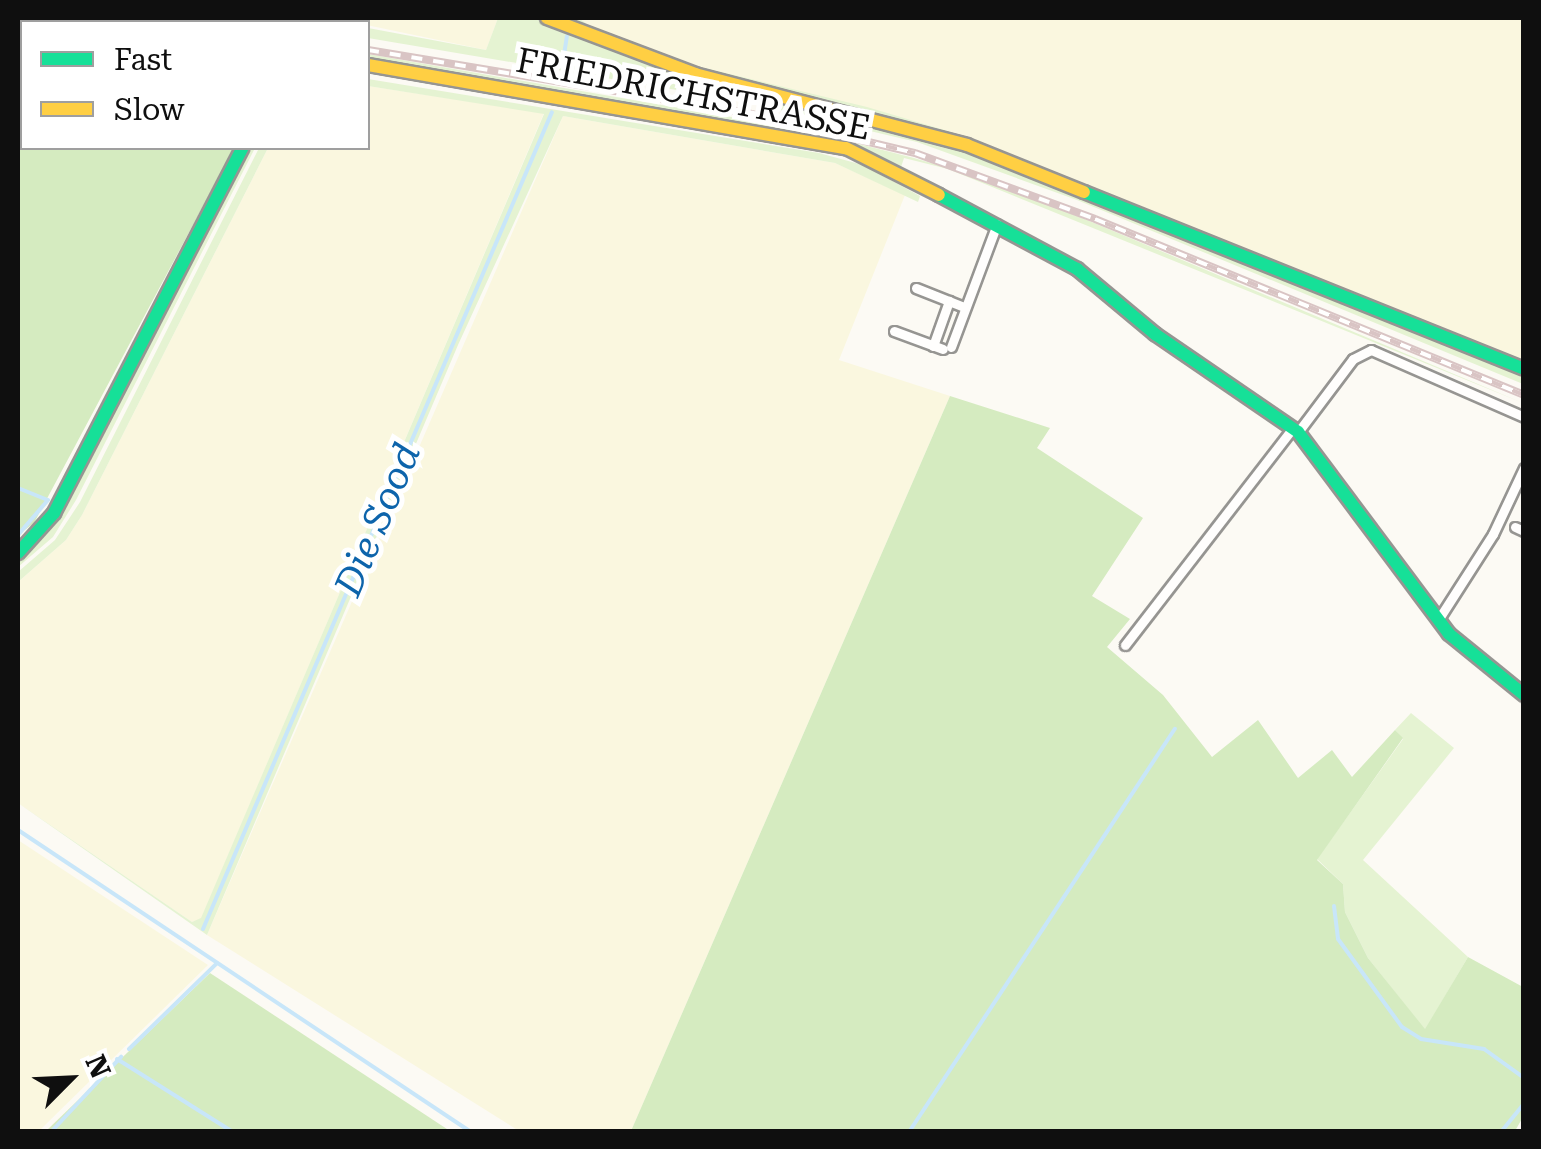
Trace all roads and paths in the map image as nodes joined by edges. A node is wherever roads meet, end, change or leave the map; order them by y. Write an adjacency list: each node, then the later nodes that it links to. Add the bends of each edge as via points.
1 (547, 18): 10 (street, via 695,74 967,145)
2 (370, 65): 4 (street, FRIEDRICHSTRASSE, via 842,147)
3 (241, 150): 14 (street, via 54,513)
4 (997, 224): 7 (street); 12 (street, FRIEDRICHSTRASSE, via 1086,276 1155,334)
5 (916, 288): 6 (street)
6 (949, 301): 7 (street); 9 (street)
7 (964, 307): 9 (street)
8 (894, 331): 9 (street)
9 (942, 347)
10 (1524, 369)
11 (1524, 417): 12 (street, via 1371,350 1353,359)
12 (1296, 430): 15 (street, FRIEDRICHSTRASSE); 16 (street)
13 (1524, 468): 15 (street, via 1493,534)
14 (18, 553)
15 (1438, 620): 17 (street, FRIEDRICHSTRASSE)
16 (1125, 645)
17 (1524, 696)

